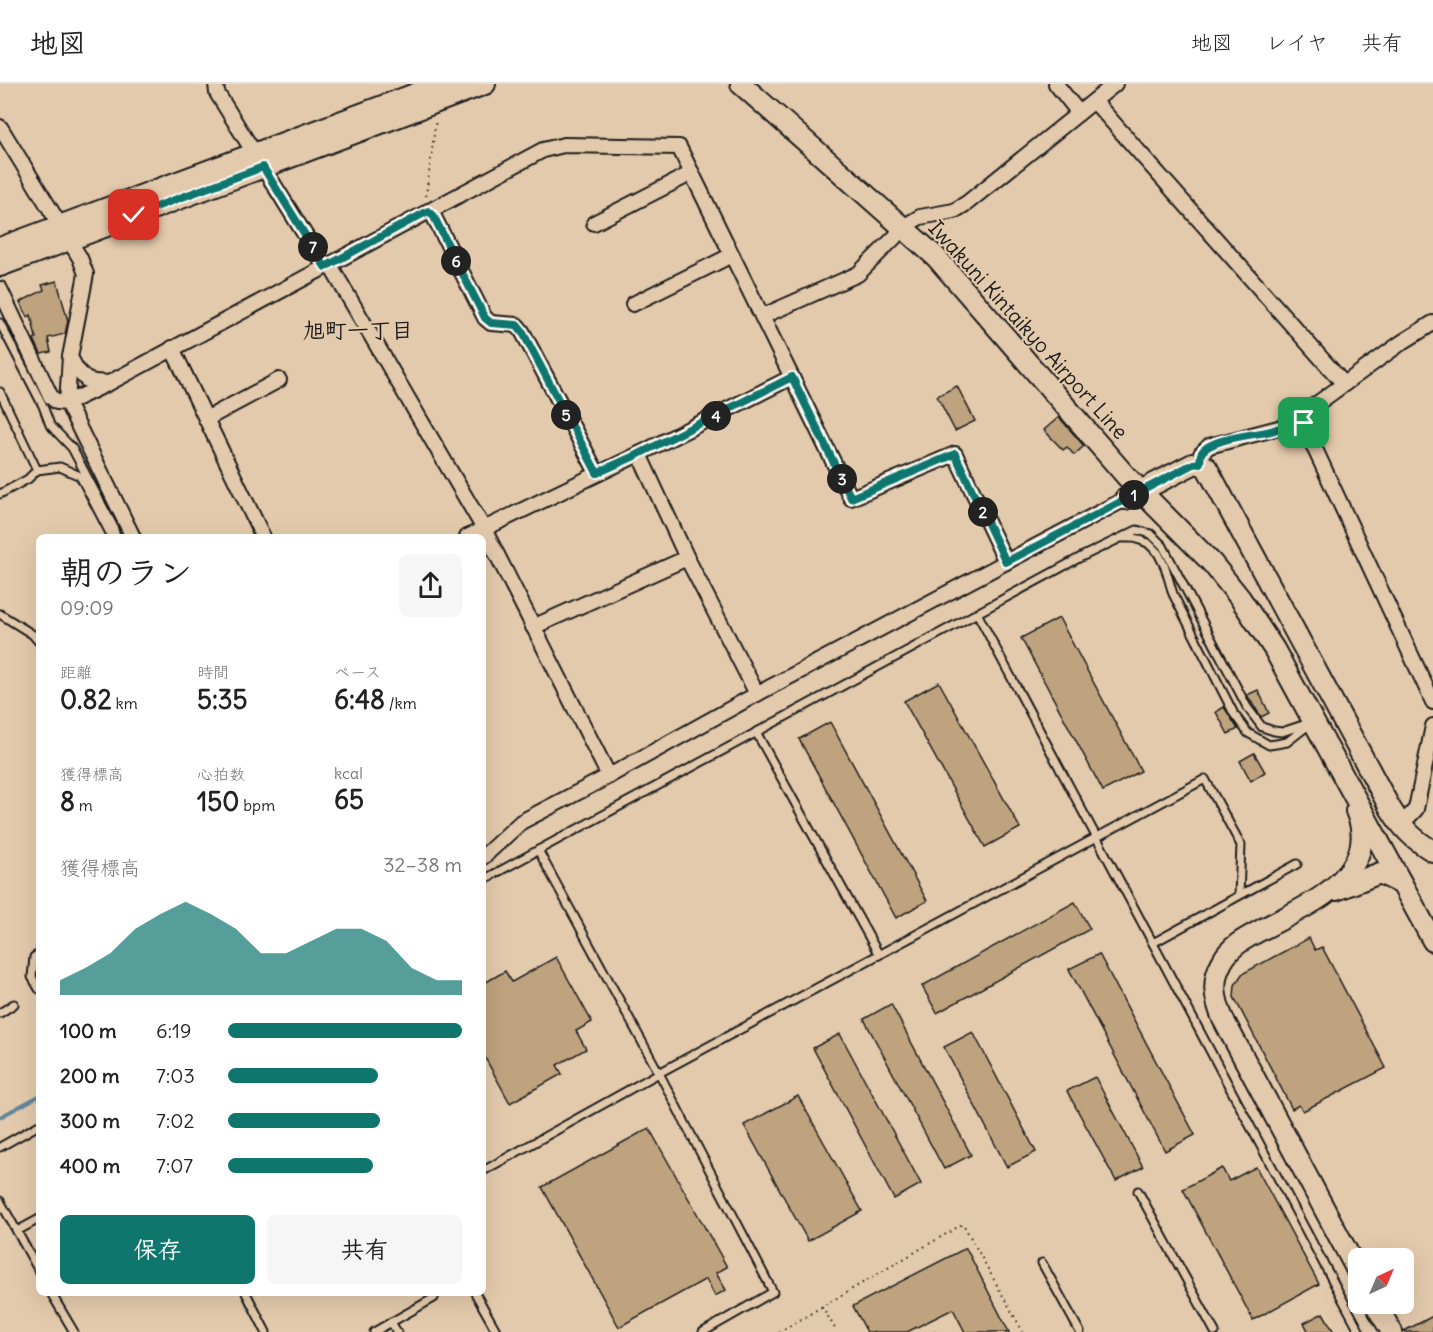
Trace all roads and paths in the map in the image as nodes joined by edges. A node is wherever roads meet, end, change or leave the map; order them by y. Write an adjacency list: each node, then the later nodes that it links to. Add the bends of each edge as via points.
1 (216, 84): 11 (street, via 217,93)
2 (442, 84): 11 (street)
3 (485, 84): 8 (street)
4 (741, 84): 15 (street, Iwakuni Kintaikyo Airport Line)
5 (1056, 84): 9 (street)
6 (1115, 84): 7 (street)
7 (1094, 101): 9 (street); 31 (street)
8 (433, 104): 11 (street); 13 (path, via 437,113 426,195)
9 (1079, 113): 15 (street, via 968,203 954,211 920,217)
10 (0, 127): 16 (street)
11 (260, 160): 16 (street); 20 (street)
12 (692, 173): 13 (street, via 679,147 564,145 543,150); 14 (street); 18 (street)
13 (428, 211): 20 (street); 39 (street, via 485,318 491,323 517,325 522,331)
14 (594, 223)
15 (903, 227): 23 (street, via 858,274); 41 (street, Iwakuni Kintaikyo Airport Line, via 936,257 1093,438)
16 (64, 233): 17 (street); 19 (street); 27 (street, via 86,274)
17 (0, 248)
18 (732, 255): 22 (street); 23 (street)
19 (0, 266)
20 (328, 266): 26 (street); 42 (street)
21 (0, 289): 33 (street, via 51,397)
22 (633, 304)
23 (763, 316): 28 (street)
24 (0, 323): 44 (lane, via 50,425 72,448)
25 (1433, 323): 31 (street)
26 (172, 348): 30 (street); 35 (street)
27 (70, 357): 30 (street, via 87,380); 33 (street)
28 (792, 377): 36 (street); 50 (street, via 851,498 955,454)
29 (279, 380): 35 (street)
30 (109, 383): 33 (street)
31 (1344, 384): 34 (street)
32 (0, 392): 38 (lane)
33 (67, 403): 45 (street)
34 (1300, 417): 37 (street, via 1286,426 1209,446 1201,454); 56 (street)
35 (206, 419): 46 (street)
36 (639, 454): 39 (street); 49 (street)
37 (1200, 463): 41 (street); 62 (street, via 1208,468)
38 (37, 470): 40 (lane); 43 (lane, via 60,467 80,476)
39 (597, 473): 42 (street)
40 (0, 494)
41 (1133, 495): 50 (street); 57 (street, Iwakuni Kintaikyo Airport Line, via 1212,563 1274,649)
42 (484, 529): 47 (street); 53 (street)
43 (112, 534)
44 (114, 534)
45 (132, 534)
46 (262, 534)
47 (473, 534)
48 (1121, 538): 51 (lane); 57 (lane, via 1137,530 1151,534 1163,546 1247,707 1262,727 1282,732); 57 (lane, via 1148,543 1158,553 1173,594 1234,714 1248,733 1269,745 1287,742)
49 (687, 558): 53 (street); 55 (street)
50 (1006, 562): 55 (street)
51 (977, 613): 59 (lane); 63 (lane)
52 (0, 614): 54 (lane)
53 (533, 627): 61 (street)
54 (36, 639)
55 (757, 694): 61 (street)
56 (1433, 702)
57 (1314, 721): 60 (street, Iwakuni Kintaikyo Airport Line)
58 (1433, 726): 62 (street, via 1416,809)
59 (756, 732): 64 (lane); 74 (lane)
60 (1324, 740): 69 (street); 71 (street, via 1362,833 1360,852 1350,872)
61 (609, 776): 66 (street, via 521,822)
62 (1401, 825): 65 (street)
63 (1097, 838): 70 (lane, via 1205,779 1241,845); 73 (lane); 74 (lane)
64 (538, 850): 68 (lane); 79 (lane)
65 (1433, 851)
66 (486, 854)
67 (1297, 864): 70 (lane)
68 (486, 878)
69 (1402, 884): 71 (street, via 1380,873); 72 (street)
70 (1239, 896): 73 (lane)
71 (1317, 899): 87 (street, via 1233,946 1215,982 1216,1002)
72 (1433, 941)
73 (1153, 943): 109 (lane)
74 (879, 955): 79 (lane)
75 (36, 956): 76 (lane, via 32,977)
76 (36, 984)
77 (14, 1004): 78 (lane)
78 (0, 1013)
79 (659, 1073): 82 (lane); 103 (lane, via 773,1292)
80 (36, 1127): 81 (lane)
81 (0, 1147)
82 (486, 1169)
83 (1137, 1191): 108 (lane)
84 (0, 1201): 86 (lane)
85 (36, 1221): 86 (lane)
86 (17, 1231): 89 (lane)
87 (1348, 1254)
88 (1042, 1263): 107 (lane)
89 (36, 1266)
90 (53, 1296): 98 (lane)
91 (248, 1296): 99 (lane)
92 (477, 1296): 102 (lane)
93 (434, 1298): 96 (lane)
94 (822, 1306): 104 (path); 105 (path); 106 (path, via 963,1224)
95 (1381, 1314): 97 (street)
96 (391, 1322): 100 (lane); 101 (lane)
97 (1390, 1330)
98 (74, 1332)
99 (266, 1332)
100 (374, 1332)
101 (397, 1332)
102 (496, 1332)
103 (703, 1332)
104 (779, 1332)
105 (837, 1332)
106 (1023, 1332)
107 (1080, 1332)
108 (1215, 1332)
109 (1360, 1332)

